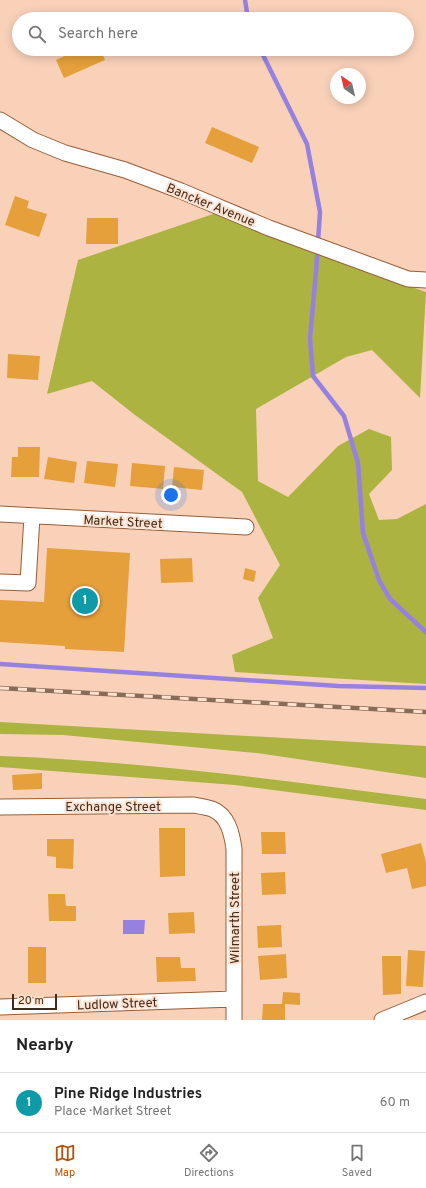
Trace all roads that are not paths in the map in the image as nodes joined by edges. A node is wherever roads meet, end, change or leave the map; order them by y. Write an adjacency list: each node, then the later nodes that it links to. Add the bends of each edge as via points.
1 (1, 123): 2 (street, Bancker Avenue, via 33,140 66,153 125,170 328,250 408,279)
2 (426, 280)
3 (0, 514): 4 (street, Market Street)
4 (32, 516): 5 (street, Market Street); 6 (street, via 28,583)
5 (246, 527)
6 (0, 582)
7 (0, 807): 8 (street, Exchange Street, via 193,805 213,810)
8 (224, 817): 9 (street, Wilmarth Street, via 232,834 234,849)
9 (234, 999): 11 (street, Ludlow Street); 12 (street, Wilmarth Street)
10 (426, 1002): 13 (street)
11 (0, 1007)
12 (234, 1020)
13 (382, 1020)

